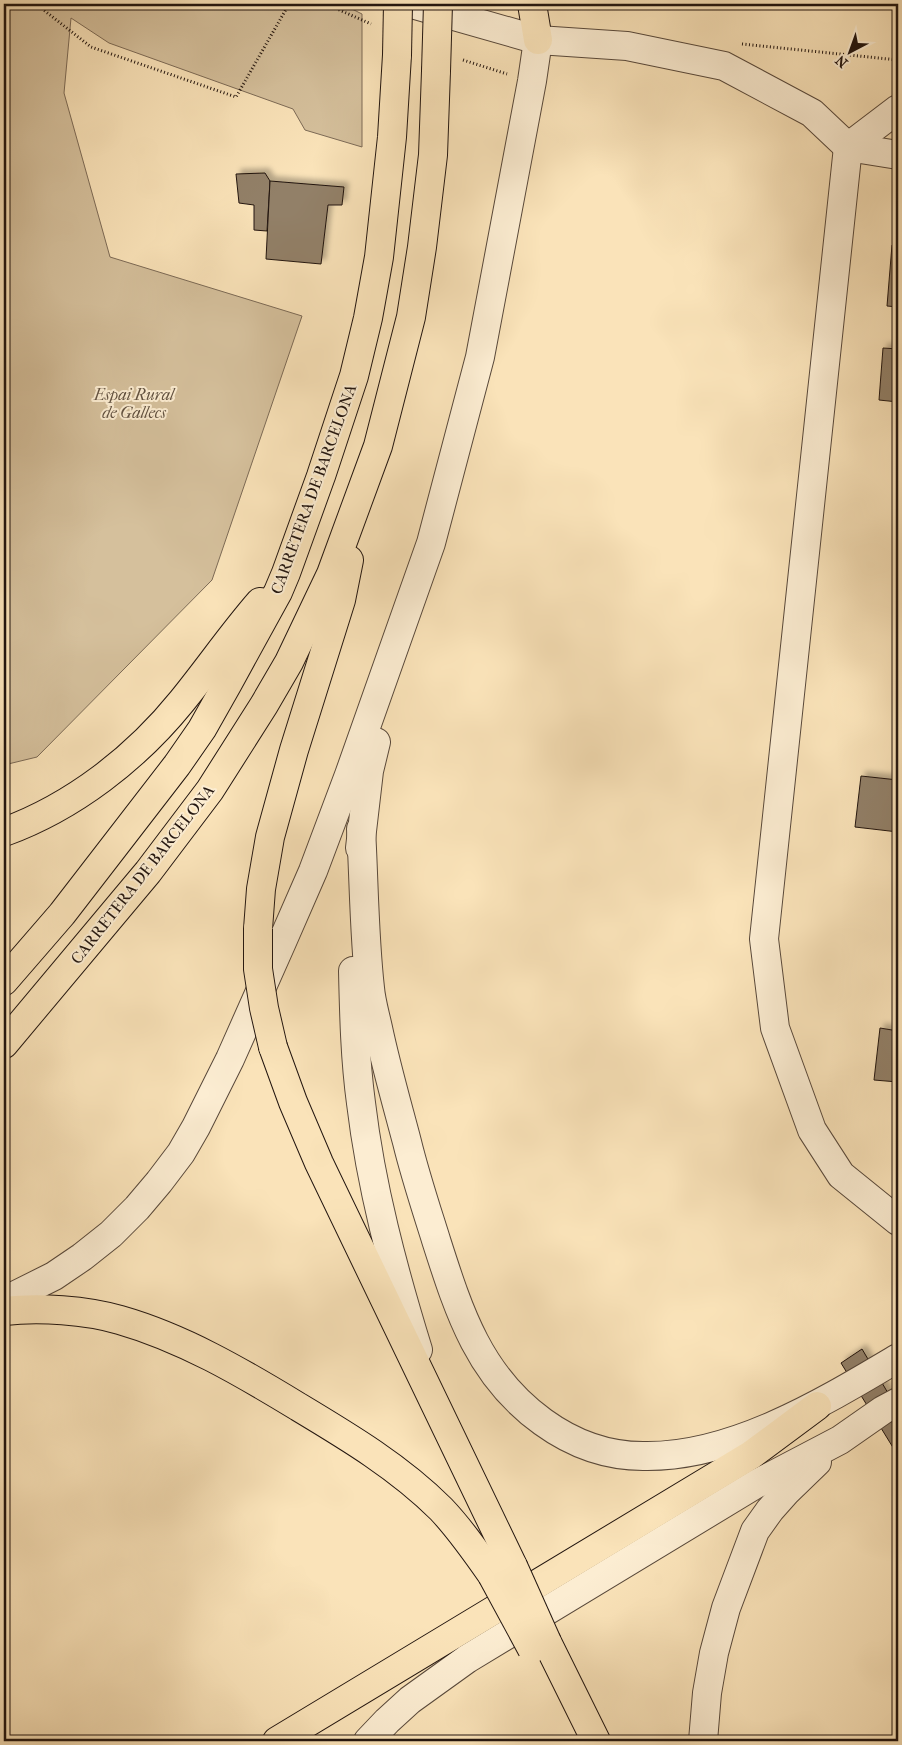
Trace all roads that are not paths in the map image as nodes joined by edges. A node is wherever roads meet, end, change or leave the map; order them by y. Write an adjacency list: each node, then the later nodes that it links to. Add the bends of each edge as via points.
1 (398, 4): 10 (highway, CARRETERA DE BARCELONA, bridge, via 392,137 380,248 368,318 354,376 322,476)
2 (412, 4): 5 (street)
3 (438, 4): 9 (highway, CARRETERA DE BARCELONA, bridge, via 433,155 411,317 378,446)
4 (532, 4): 5 (highway)
5 (538, 40): 7 (street, via 627,46 724,66 812,113); 11 (street, via 480,356 431,543)
6 (898, 109): 7 (street)
7 (848, 147): 8 (street); 16 (street, via 764,938 775,1028 812,1130 841,1175)
8 (898, 155)
9 (354, 512): 15 (highway, CARRETERA DE BARCELONA, via 311,618 238,748 148,872); 21 (highway, bridge, via 341,600 270,837 261,889 258,968 273,1047 293,1102 368,1268)
10 (286, 573): 13 (highway, via 153,734 100,779 57,807); 14 (highway, CARRETERA DE BARCELONA, via 228,683 177,765 62,914)
11 (398, 638): 12 (street, via 369,771); 17 (street, via 313,871 230,1059 181,1153 137,1208 111,1234 54,1276)
12 (361, 829): 21 (street, via 353,955 355,1042 361,1104 385,1236); 22 (street, via 370,989 384,1058 414,1172 456,1301 488,1366 507,1392 559,1434 587,1447 642,1456 669,1455 730,1442)
13 (4, 832)
14 (4, 981)
15 (4, 1044)
16 (898, 1221)
17 (4, 1301)
18 (4, 1310): 24 (highway, via 85,1313 119,1320 152,1331 233,1369 374,1454 412,1483)
19 (898, 1358): 22 (street)
20 (898, 1402): 23 (street)
21 (435, 1403): 24 (highway)
22 (817, 1406): 26 (highway, via 751,1455)
23 (840, 1440): 27 (street, via 756,1484 467,1659 410,1700); 30 (street, via 786,1492 755,1531 726,1608 714,1653)
24 (503, 1570): 25 (highway, bridge)
25 (540, 1645): 28 (highway); 29 (highway)
26 (277, 1741)
27 (368, 1741)
28 (578, 1741)
29 (596, 1741)
30 (703, 1741)

